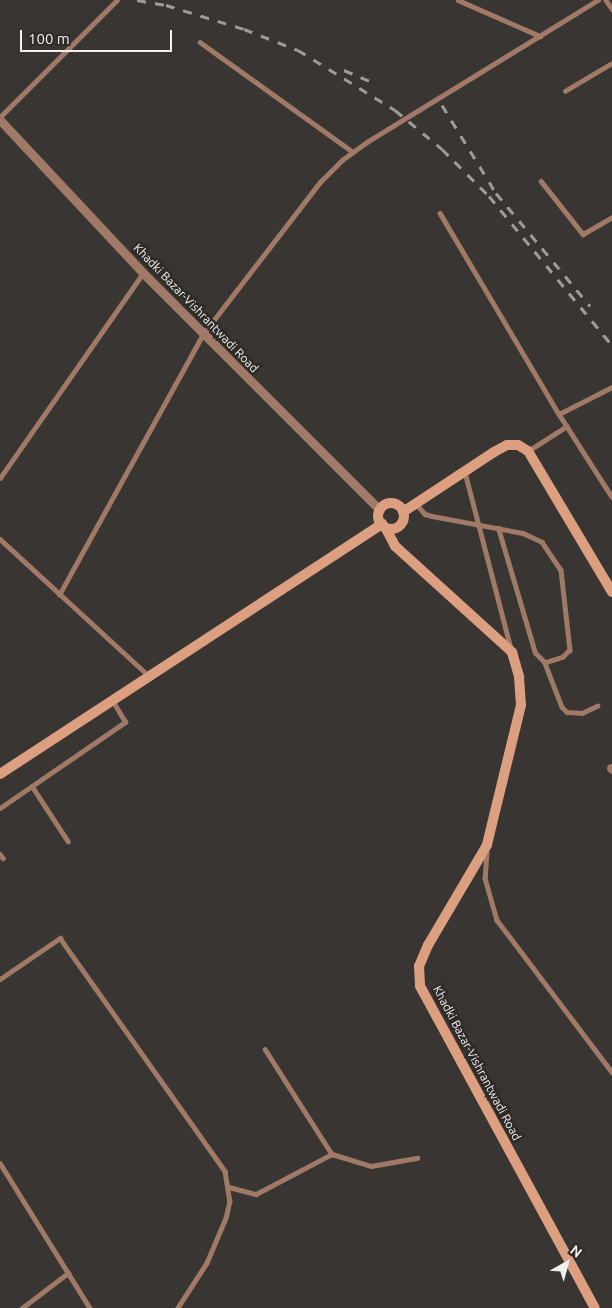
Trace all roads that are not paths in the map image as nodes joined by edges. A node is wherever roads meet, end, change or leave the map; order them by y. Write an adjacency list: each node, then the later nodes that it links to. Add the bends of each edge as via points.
1 (117, 0): 10 (lane)
2 (458, 0): 6 (lane)
3 (598, 0): 6 (lane)
4 (606, 0): 5 (lane)
5 (612, 9)
6 (540, 36): 11 (lane, via 428,102)
7 (200, 42): 11 (lane)
8 (612, 63): 9 (lane)
9 (565, 91)
10 (0, 118): 15 (street, Khadki Bazar-Vishrantwadi Road)
11 (353, 152): 16 (lane, via 320,182)
12 (541, 182): 14 (lane, via 583,234)
13 (440, 213): 18 (lane)
14 (612, 217)
15 (143, 273): 16 (street, Khadki Bazar-Vishrantwadi Road); 22 (lane)
16 (204, 334): 25 (street, Khadki Bazar-Vishrantwadi Road); 32 (lane)
17 (612, 387): 18 (lane)
18 (559, 414): 19 (lane)
19 (566, 426): 20 (lane); 23 (lane)
20 (528, 451): 21 (street, via 518,445 507,445); 31 (street)
21 (465, 472): 24 (street); 27 (lane)
22 (0, 478)
23 (612, 497)
24 (418, 505): 26 (street); 27 (lane, via 425,514)
25 (380, 510): 26 (street, via 392,503); 28 (street)
26 (403, 512): 28 (street, via 399,526)
27 (478, 524): 29 (lane); 33 (lane)
28 (383, 526): 33 (street, via 395,546); 35 (street)
29 (498, 528): 34 (lane, via 535,653); 34 (lane, via 523,533 542,542 561,570 570,650 563,657)
30 (0, 539): 32 (lane)
31 (612, 592)
32 (59, 595): 35 (lane)
33 (512, 652): 42 (street, Khadki Bazar-Vishrantwadi Road, via 519,677 521,705)
34 (545, 662): 37 (lane, via 562,707 567,712 582,713)
35 (149, 676): 36 (street)
36 (112, 700): 38 (street); 39 (lane, via 125,722)
37 (597, 706)
38 (0, 774)
39 (32, 786): 40 (lane); 41 (lane)
40 (0, 808)
41 (68, 841)
42 (487, 845): 45 (lane, via 485,878 497,920); 54 (street, Khadki Bazar-Vishrantwadi Road, via 428,945 419,966 420,986)
43 (0, 979): 49 (lane, via 60,938 215,1154)
44 (265, 1049): 46 (lane)
45 (612, 1072)
46 (332, 1154): 47 (lane, via 371,1166); 49 (lane, via 256,1194)
47 (417, 1158)
48 (0, 1163): 50 (lane)
49 (229, 1187): 53 (lane, via 230,1201 217,1244)
50 (68, 1273): 51 (lane); 52 (lane)
51 (22, 1308)
52 (90, 1308)
53 (178, 1308)
54 (595, 1308)

